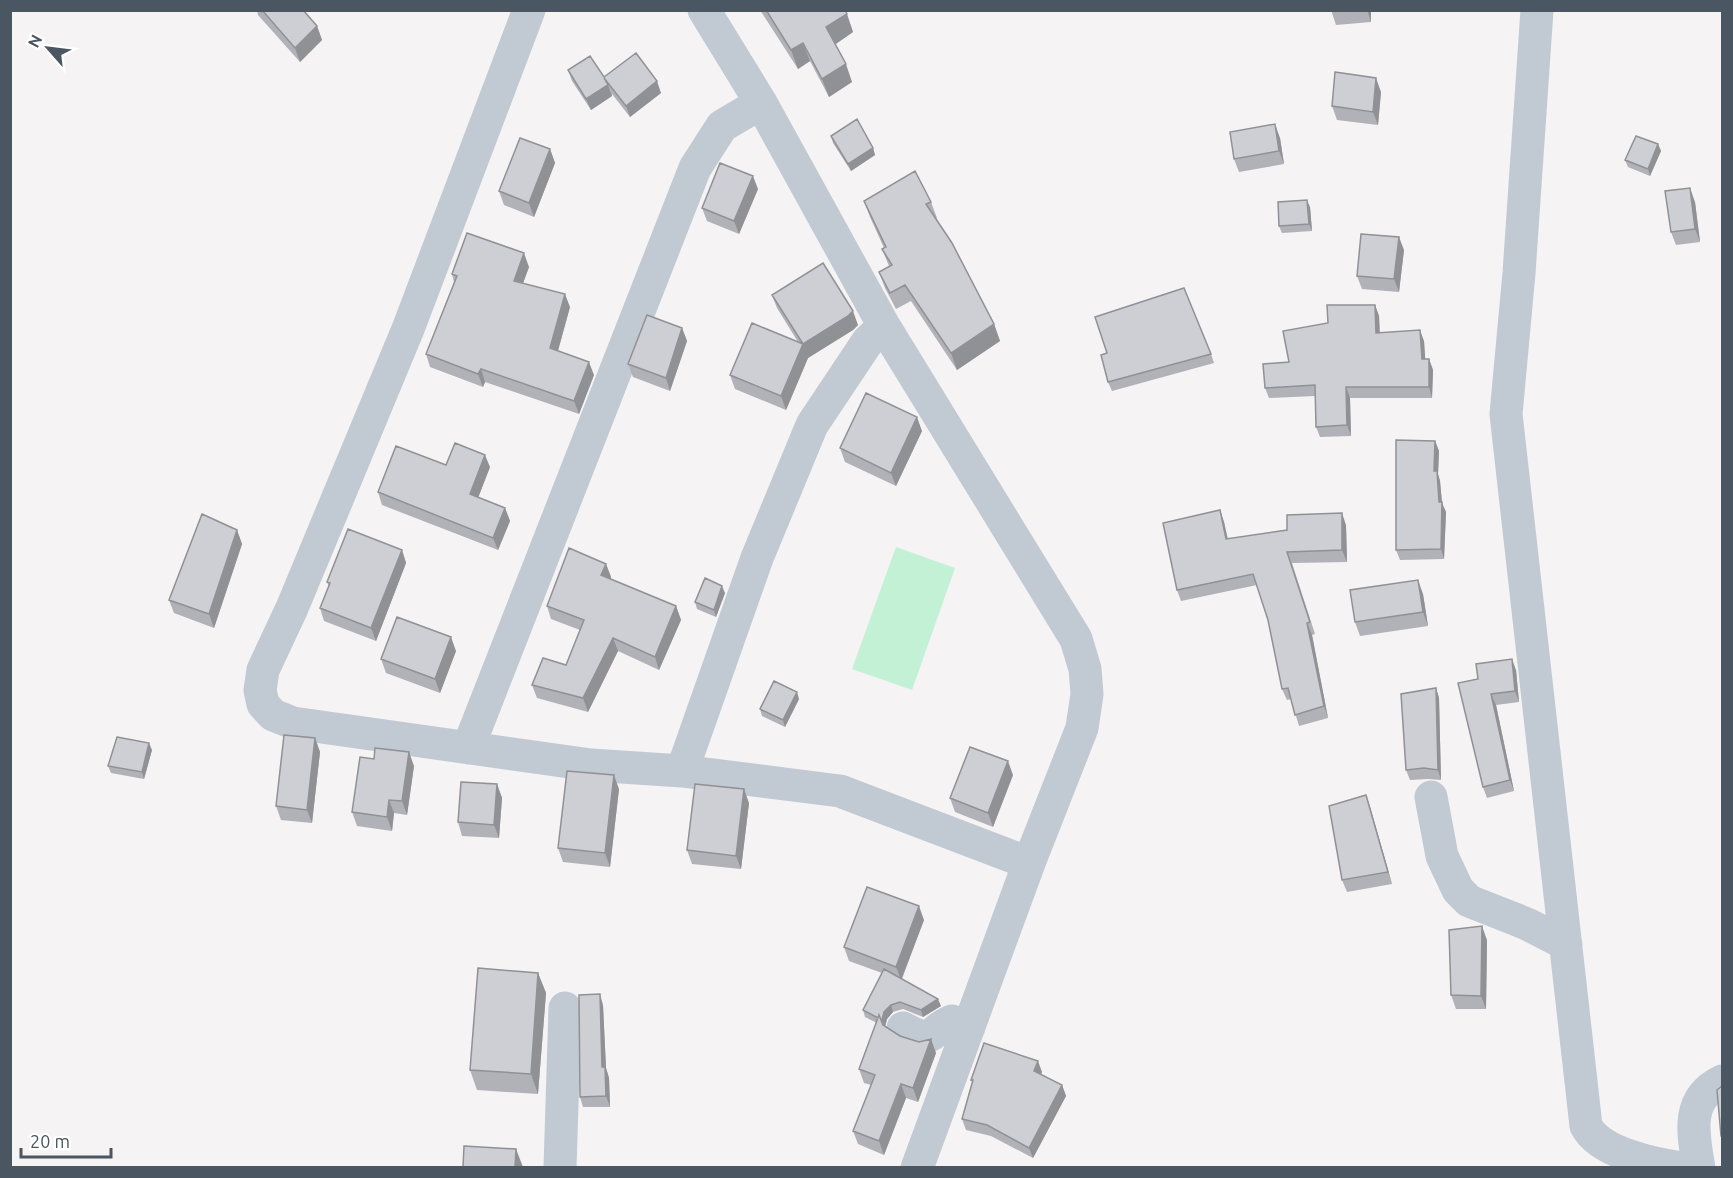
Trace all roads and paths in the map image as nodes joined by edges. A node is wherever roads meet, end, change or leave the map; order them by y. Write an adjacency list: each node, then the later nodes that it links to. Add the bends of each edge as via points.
1 (528, 10): 6 (street, via 408,329 263,670 260,690 266,710 293,723)
2 (704, 10): 4 (street)
3 (1537, 10): 10 (street, via 1506,414)
4 (761, 103): 5 (street); 6 (street, via 722,126 695,168)
5 (884, 326): 7 (street, via 868,341 812,425 757,558); 9 (street, via 1076,639 1085,669 1087,694 1082,728)
6 (468, 748): 7 (street, via 591,765)
7 (682, 771): 9 (street, via 840,791)
8 (1431, 797): 10 (street, via 1442,856 1458,890 1469,901)
9 (1029, 863): 12 (street)
10 (1566, 944): 17 (street, via 1586,1126 1594,1136 1620,1152 1647,1162)
11 (566, 1008): 15 (street)
12 (969, 1027): 13 (street, via 952,1021 927,1037); 16 (street)
13 (903, 1028)
14 (1722, 1081): 18 (street, via 1705,1093 1695,1111 1693,1135)
15 (560, 1167)
16 (917, 1167)
17 (1682, 1167)
18 (1700, 1167)

